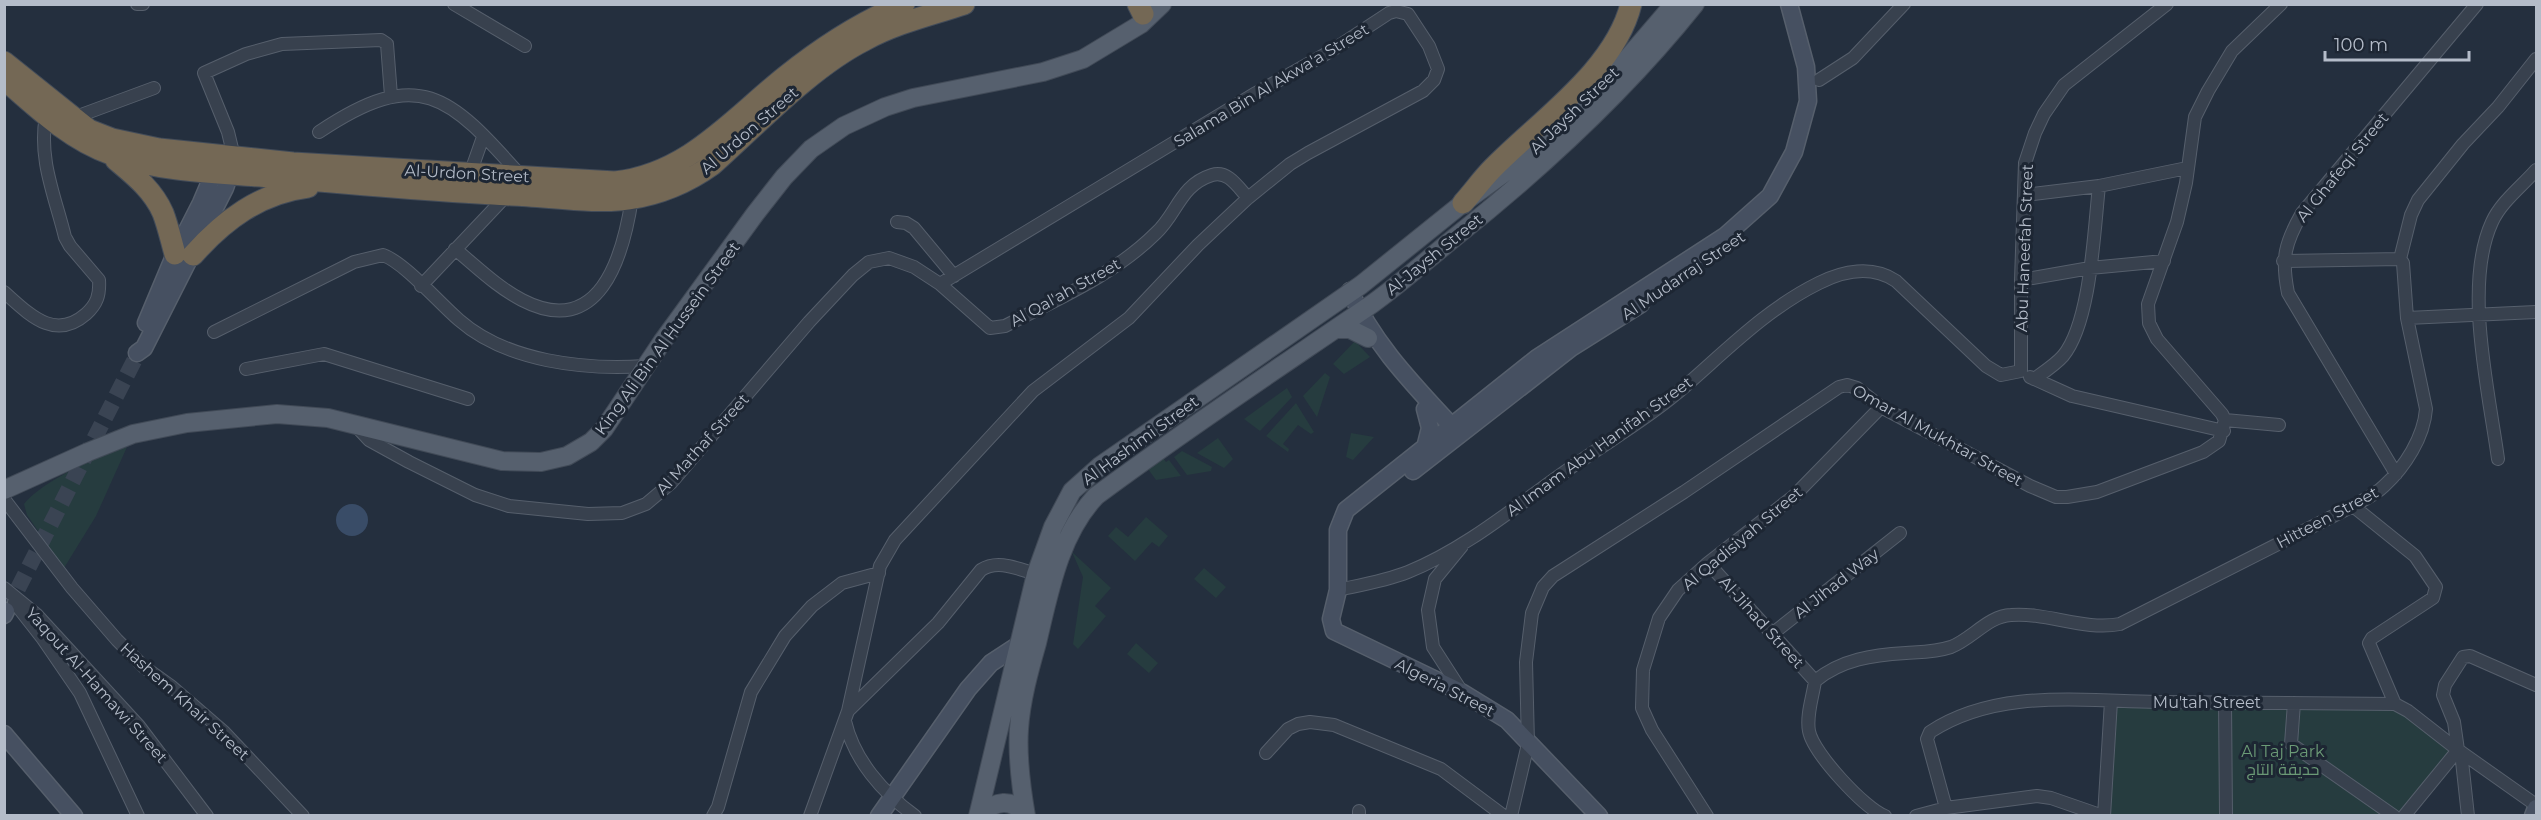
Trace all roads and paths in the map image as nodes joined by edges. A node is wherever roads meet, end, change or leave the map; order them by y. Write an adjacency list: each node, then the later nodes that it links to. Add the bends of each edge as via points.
1 (137, 4): 2 (street)
2 (142, 4)
3 (454, 4): 15 (street)
4 (904, 4): 31 (highway, Al-Urdon Street, via 801,65 713,140 661,171 615,182)
5 (964, 4): 36 (highway, Al Urdon Street, via 891,28 842,52 712,165 685,183)
6 (1631, 4): 38 (highway, via 1623,32 1596,69 1493,168)
7 (1674, 4): 38 (main road, Al Jaysh Street, via 1619,68 1537,149)
8 (1695, 4): 53 (main road, Al Jaysh Street, via 1638,71 1566,144)
9 (1904, 4): 19 (street, via 1853,58)
10 (2167, 4): 35 (street, Abu Haneefah Street, via 2058,92 2035,133 2025,163)
11 (2281, 4): 28 (street, via 2232,51 2208,91 2195,117)
12 (2477, 4): 44 (street, Al Ghafeqi Street, via 2302,213 2289,237)
13 (1147, 10): 60 (main road, King Ali Bin Al Hussein Street, via 1097,53 1064,66 913,98 864,116 827,137 784,177)
14 (1794, 10): 19 (main road, Al Mudarraj Street)
15 (525, 46)
16 (2536, 59): 42 (street, Hitteen Street, via 2418,200)
17 (4, 62): 23 (highway, Al-Urdon Street)
18 (4, 79): 22 (highway, Al-Urdon Street)
19 (1814, 82): 70 (main road, Al Mudarraj Street, via 1818,104 1809,146 1791,184 1729,240)
20 (154, 88): 23 (street)
21 (391, 96): 24 (street, via 360,107); 25 (street, via 420,96 444,103); 27 (street, via 387,44 381,40 282,44 246,54 204,73 228,132)
22 (46, 116): 26 (highway, Al-Urdon Street); 50 (street, via 46,170 65,237 99,280 98,300 80,319 60,326 40,321)
23 (73, 118): 27 (highway, Al-Urdon Street, via 112,139)
24 (318, 132)
25 (483, 137): 30 (street); 31 (street)
26 (108, 153): 27 (highway, Al-Urdon Street, via 138,163); 41 (highway, via 155,199)
27 (225, 165): 30 (highway, Al-Urdon Street); 32 (highway, Al Urdon Street); 41 (main road)
28 (2187, 168): 33 (street); 43 (street, via 2177,222)
29 (2536, 170): 54 (street, via 2492,223 2480,271)
30 (470, 174): 31 (highway, Al-Urdon Street)
31 (521, 176)
32 (339, 183): 34 (highway, Al Urdon Street); 41 (highway, via 294,189 253,204)
33 (2099, 186): 35 (street); 45 (street)
34 (507, 195): 36 (highway, Al Urdon Street); 40 (street)
35 (2025, 195): 47 (street, Abu Haneefah Street)
36 (632, 198): 40 (street, via 626,234 613,269 595,298 579,307 553,311 524,301)
37 (1248, 198): 46 (street, Salama Bin Al Akwa'a Street, via 1290,164 1430,85 1436,77 1437,65 1408,14 1389,13); 48 (street, Al Qal'ah Street, via 1225,175 1214,174 1200,181 1175,205 1158,231 1131,255 1097,278 1005,326 990,328); 81 (street, Salama Bin Al Akwa'a Street, via 1139,308 1033,391 895,540)
38 (1463, 203): 51 (main road, Al-Jaysh Street)
39 (897, 222): 46 (street, via 914,228)
40 (455, 249): 49 (street)
41 (184, 254): 59 (main road, via 148,319)
42 (2400, 258): 44 (street); 55 (street, Hitteen Street)
43 (2164, 261): 45 (street); 69 (street, via 2148,304 2149,323 2163,347 2207,395)
44 (2283, 261): 73 (street, Al Ghafeqi Street, via 2288,293)
45 (2090, 268): 47 (street); 63 (street, via 2077,329 2064,354)
46 (954, 276): 48 (street, Salama Bin Al Akwa'a Street)
47 (2021, 280): 62 (street, Abu Haneefah Street)
48 (940, 284): 67 (street, Al Mathaf Street, via 895,259 877,259 862,266 671,483 652,500 629,512 588,514 496,503 383,448 361,434)
49 (421, 286): 57 (street, via 386,256 373,256 331,272); 60 (street, via 465,326 508,348 575,363)
50 (4, 291)
51 (1345, 295): 53 (main road); 82 (main road, Al Hashimi Street, via 1081,481 1058,515)
52 (2536, 312): 54 (street)
53 (1356, 314): 56 (main road, Al Hashimi Street); 58 (main road); 70 (main road)
54 (2479, 315): 55 (street); 72 (street)
55 (2407, 318): 73 (street, Hitteen Street, via 2426,409 2422,434)
56 (1335, 328): 58 (main road, via 1350,329); 101 (main road, Al Hashimi Street, via 1169,442 1086,506 1057,566 1025,689 1019,729)
57 (214, 332)
58 (1368, 338): 66 (main road)
59 (136, 355)
60 (645, 366): 67 (main road, King Ali Bin Al Hussein Street, via 597,436 576,452 549,461 502,462)
61 (246, 369): 64 (street, via 324,354)
62 (2021, 371): 63 (street); 79 (street, Al Imam Abu Hanifah Street, via 2001,375 1986,366 1883,273 1842,273 1787,301 1674,396)
63 (2034, 379): 69 (street, via 2081,399)
64 (468, 399)
65 (1881, 407): 69 (street, Omar Al Mukhtar Street, via 2056,497 2097,492 2204,452 2219,441); 80 (street, Al Qadisiyah Street, via 1794,496); 97 (street, Omar Al Mukhtar Street, via 1857,388 1839,387 1553,576 1543,587 1532,613 1526,662)
66 (1425, 409): 70 (main road); 71 (main road, via 1431,428)
67 (355, 425): 74 (main road, King Ali Bin Al Hussein Street, via 328,418 277,414 187,423 110,442)
68 (2279, 425): 69 (street)
69 (2224, 426)
70 (1453, 434): 71 (main road); 77 (main road, via 1352,517)
71 (1425, 448): 77 (main road, via 1346,510)
72 (2498, 459)
73 (2396, 474): 76 (street, Hitteen Street, via 2376,493)
74 (4, 490)
75 (4, 499): 109 (street, Hashem Khair Street, via 109,631 144,667 229,737)
76 (2353, 506): 88 (street, Hitteen Street, via 2120,624 2010,615 1991,621 1970,637 1938,651 1857,659 1829,670); 94 (street, via 2415,556 2436,587 2433,598 2369,643)
77 (1340, 521): 84 (main road)
78 (1900, 533): 85 (street, Al Jihad Way)
79 (1467, 540): 84 (street, Al Imam Abu Hanifah Street, via 1409,572); 90 (street, via 1435,579 1428,610 1433,646)
80 (1708, 563): 85 (street, Al-Jihad Street); 118 (street, Al Qadisiyah Street, via 1678,590 1659,618 1643,670 1641,697 1645,718)
81 (879, 573): 95 (street, Salama Bin Al Akwa'a Street); 110 (street, via 842,583 812,606 785,636 751,692)
82 (1036, 573): 87 (main road, Al Hashimi Street); 95 (street, via 1007,566 988,565 981,570 938,623)
83 (4, 589): 86 (street)
84 (1338, 590): 90 (main road, Algeria Street, via 1331,619 1334,631)
85 (1772, 634): 88 (street, Al-Jihad Street)
86 (48, 636): 107 (street, via 88,707); 108 (street, Yaqout Al-Hamawi Street, via 138,726)
87 (1020, 644): 100 (main road, Al Hashimi Street); 102 (main road, via 992,663 968,688)
88 (1815, 681): 119 (street, via 1808,730 1813,742 1870,807)
89 (2536, 685): 98 (street, via 2470,656 2463,657 2445,685 2443,696)
90 (1463, 693): 97 (main road, Algeria Street, via 1507,720)
91 (2111, 701): 92 (street, Mu'tah Street); 104 (street, Mu'tah Street, via 2001,704 1936,728 1927,739); 121 (street)
92 (2225, 702): 93 (street, Mu'tah Street); 122 (street)
93 (2294, 703): 94 (street, Mu'tah Street); 123 (street, via 2291,744)
94 (2395, 704): 98 (street)
95 (847, 716): 102 (street, via 848,736 859,756); 111 (street, Salama Bin Al Akwa'a Street)
96 (4, 734): 106 (main road)
97 (1528, 744): 116 (street, Omar Al Mukhtar Street); 117 (main road, Algeria Street)
98 (2460, 751): 103 (street); 124 (street); 125 (street)
99 (1266, 753): 115 (street, via 1288,729 1298,724 1334,724 1441,769)
100 (989, 771): 101 (main road, via 995,787 1003,790 1012,789); 105 (main road, Al Hashimi Street)
101 (1020, 774): 114 (main road, Al Hashimi Street)
102 (891, 795): 112 (main road); 113 (street)
103 (2536, 806): 126 (main road)
104 (1946, 808): 120 (street); 121 (street, via 2037,796)
105 (979, 815): 114 (main road, via 996,803 1005,802 1014,804)
106 (74, 816)
107 (138, 816)
108 (207, 816)
109 (303, 816)
110 (713, 816)
111 (810, 816)
112 (879, 816)
113 (915, 816)
114 (1026, 816)
115 (1504, 816)
116 (1511, 816)
117 (1599, 816)
118 (1707, 816)
119 (1885, 816)
120 (1916, 816)
121 (2103, 816)
122 (2226, 816)
123 (2394, 816)
124 (2404, 816)
125 (2468, 816)
126 (2533, 816)

